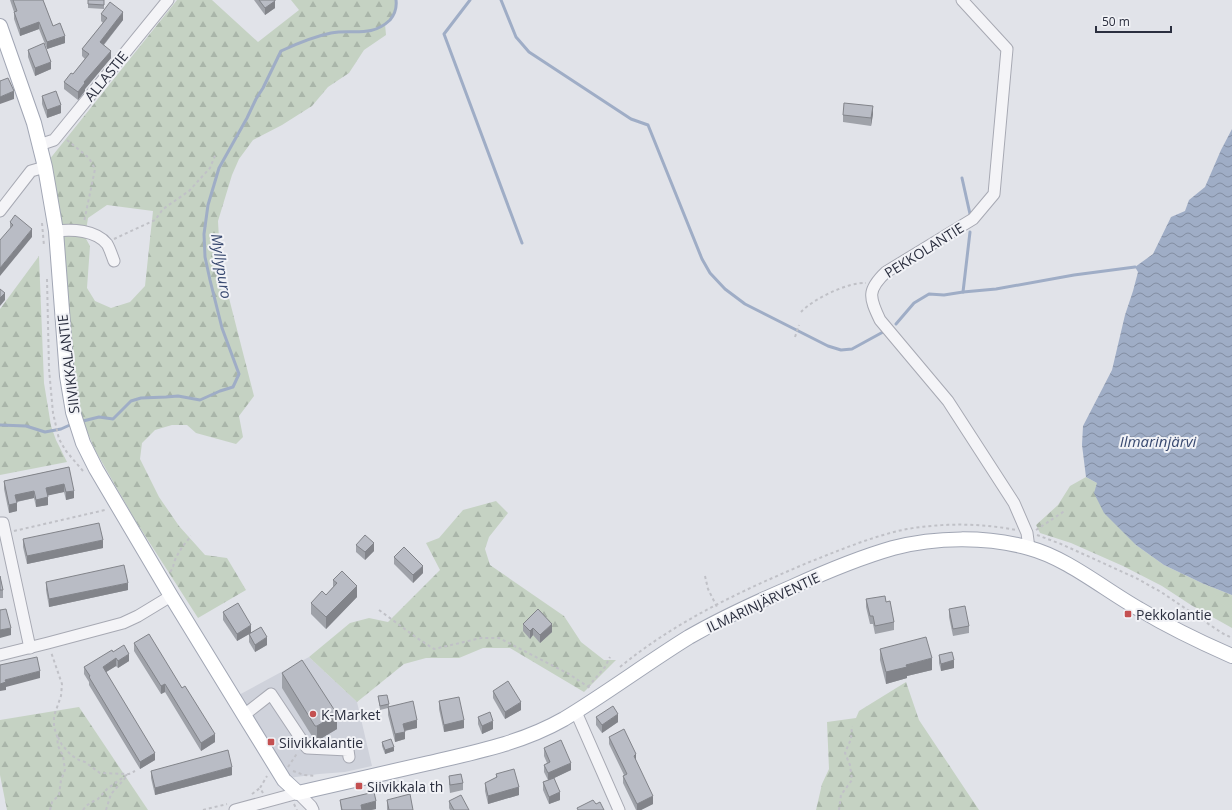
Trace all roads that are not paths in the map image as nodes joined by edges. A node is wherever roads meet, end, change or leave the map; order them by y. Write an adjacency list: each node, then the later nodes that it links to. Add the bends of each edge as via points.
1 (168, 0): 4 (street, ALLASTIE, via 54,140)
2 (962, 0): 10 (street, PEKKOLANTIE, via 1007,49 994,194 973,219 886,272 876,282 871,294 880,320 948,402 1014,503)
3 (0, 26): 4 (main road, SIIVIKKALANTIE, via 34,123)
4 (39, 145): 5 (main road, SIIVIKKALANTIE)
5 (45, 167): 6 (street, via 31,172); 7 (main road, SIIVIKKALANTIE)
6 (0, 211)
7 (56, 231): 8 (street, via 82,231 98,236 106,243); 11 (main road, SIIVIKKALANTIE, via 67,376 73,412 83,443 96,469)
8 (114, 261)
9 (3, 528): 12 (street)
10 (1030, 538): 14 (main road, ILMARINJÄRVENTIE, via 1139,609); 15 (main road, ILMARINJÄRVENTIE, via 996,542 929,542 894,548 833,569 690,637)
11 (171, 596): 12 (street, via 123,623); 16 (main road, SIIVIKKALANTIE)
12 (30, 648): 13 (street)
13 (0, 655)
14 (1232, 656)
15 (576, 712): 18 (main road, ILMARINJÄRVENTIE, via 545,729 506,744); 21 (street)
16 (244, 715): 17 (street, via 272,694 307,748 348,750); 18 (main road, SIIVIKKALANTIE, via 284,780)
17 (349, 757)
18 (298, 793): 19 (street); 20 (street, SIIVIKKALANTIE)
19 (235, 810)
20 (313, 810)
21 (619, 810)

